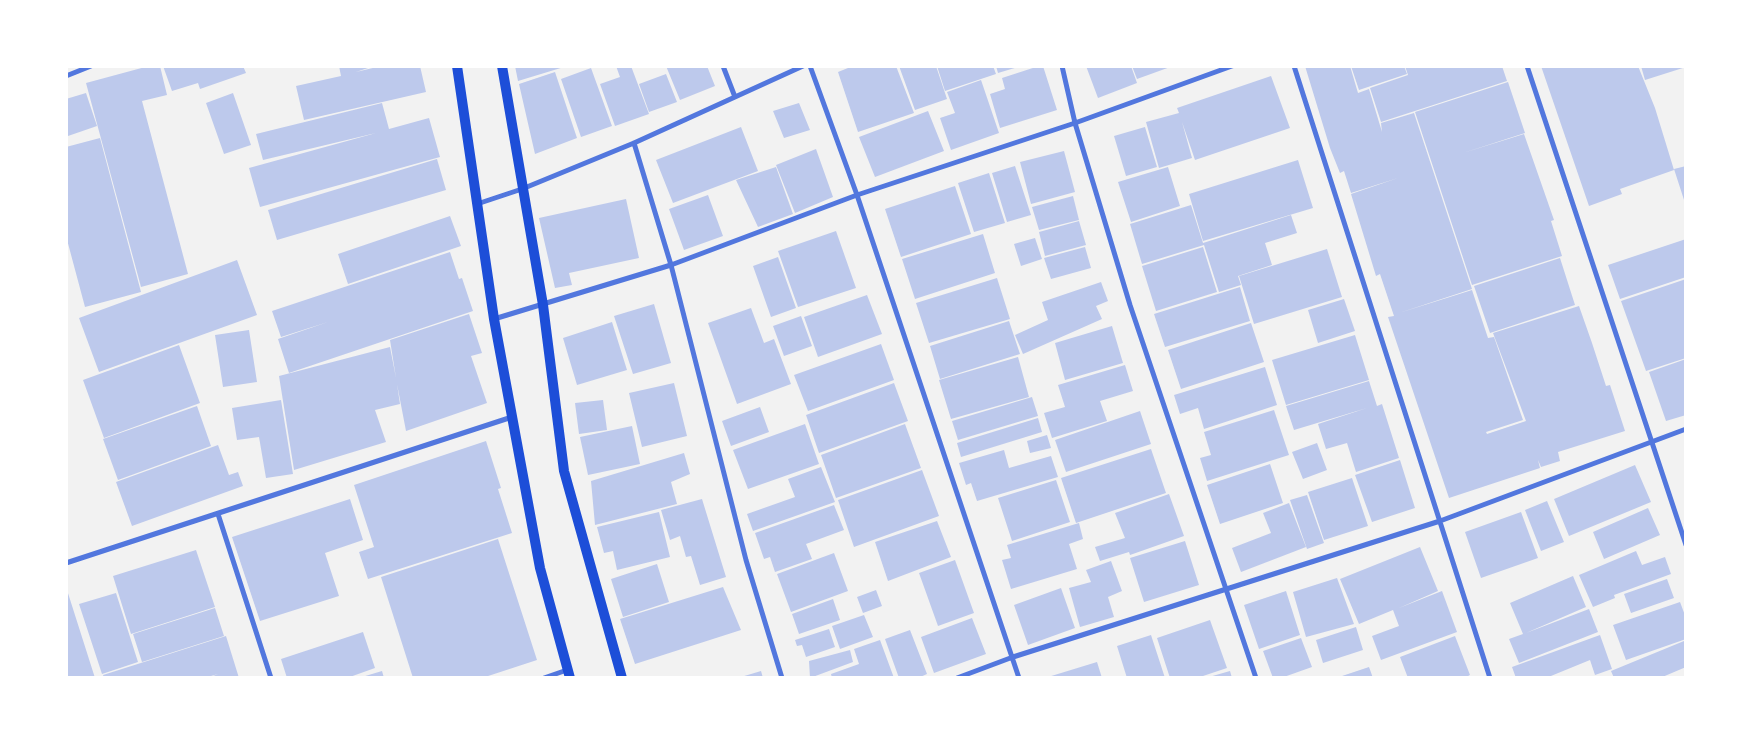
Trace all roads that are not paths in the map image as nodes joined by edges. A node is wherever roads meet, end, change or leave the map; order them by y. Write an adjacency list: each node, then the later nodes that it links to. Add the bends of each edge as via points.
1 (91, 66): 11 (street)
2 (457, 66): 17 (main road)
3 (502, 66): 15 (main road)
4 (723, 66): 12 (street)
5 (803, 66): 12 (street)
6 (810, 66): 16 (street)
7 (1062, 66): 13 (street)
8 (1232, 66): 13 (street)
9 (1294, 66): 25 (street)
10 (1527, 66): 23 (street)
11 (66, 76)
12 (734, 96): 14 (street)
13 (1075, 123): 16 (street); 28 (street, via 1130,305)
14 (634, 143): 15 (street); 18 (street)
15 (522, 190): 17 (street); 19 (main road)
16 (856, 195): 18 (street); 29 (street)
17 (476, 204): 20 (main road)
18 (670, 265): 19 (street); 34 (street, via 746,560)
19 (543, 305): 20 (street); 33 (main road, via 564,472)
20 (494, 319): 21 (main road)
21 (513, 416): 24 (street); 30 (main road, via 540,568)
22 (1686, 429): 23 (street)
23 (1651, 441): 25 (street); 26 (street)
24 (218, 514): 27 (street); 31 (street)
25 (1440, 521): 28 (street); 38 (street)
26 (1686, 545)
27 (66, 562)
28 (1226, 590): 29 (street); 37 (street)
29 (1012, 657): 35 (street); 36 (street)
30 (569, 674): 32 (street)
31 (271, 678)
32 (544, 678)
33 (622, 678)
34 (782, 678)
35 (957, 678)
36 (1020, 678)
37 (1256, 678)
38 (1490, 678)

